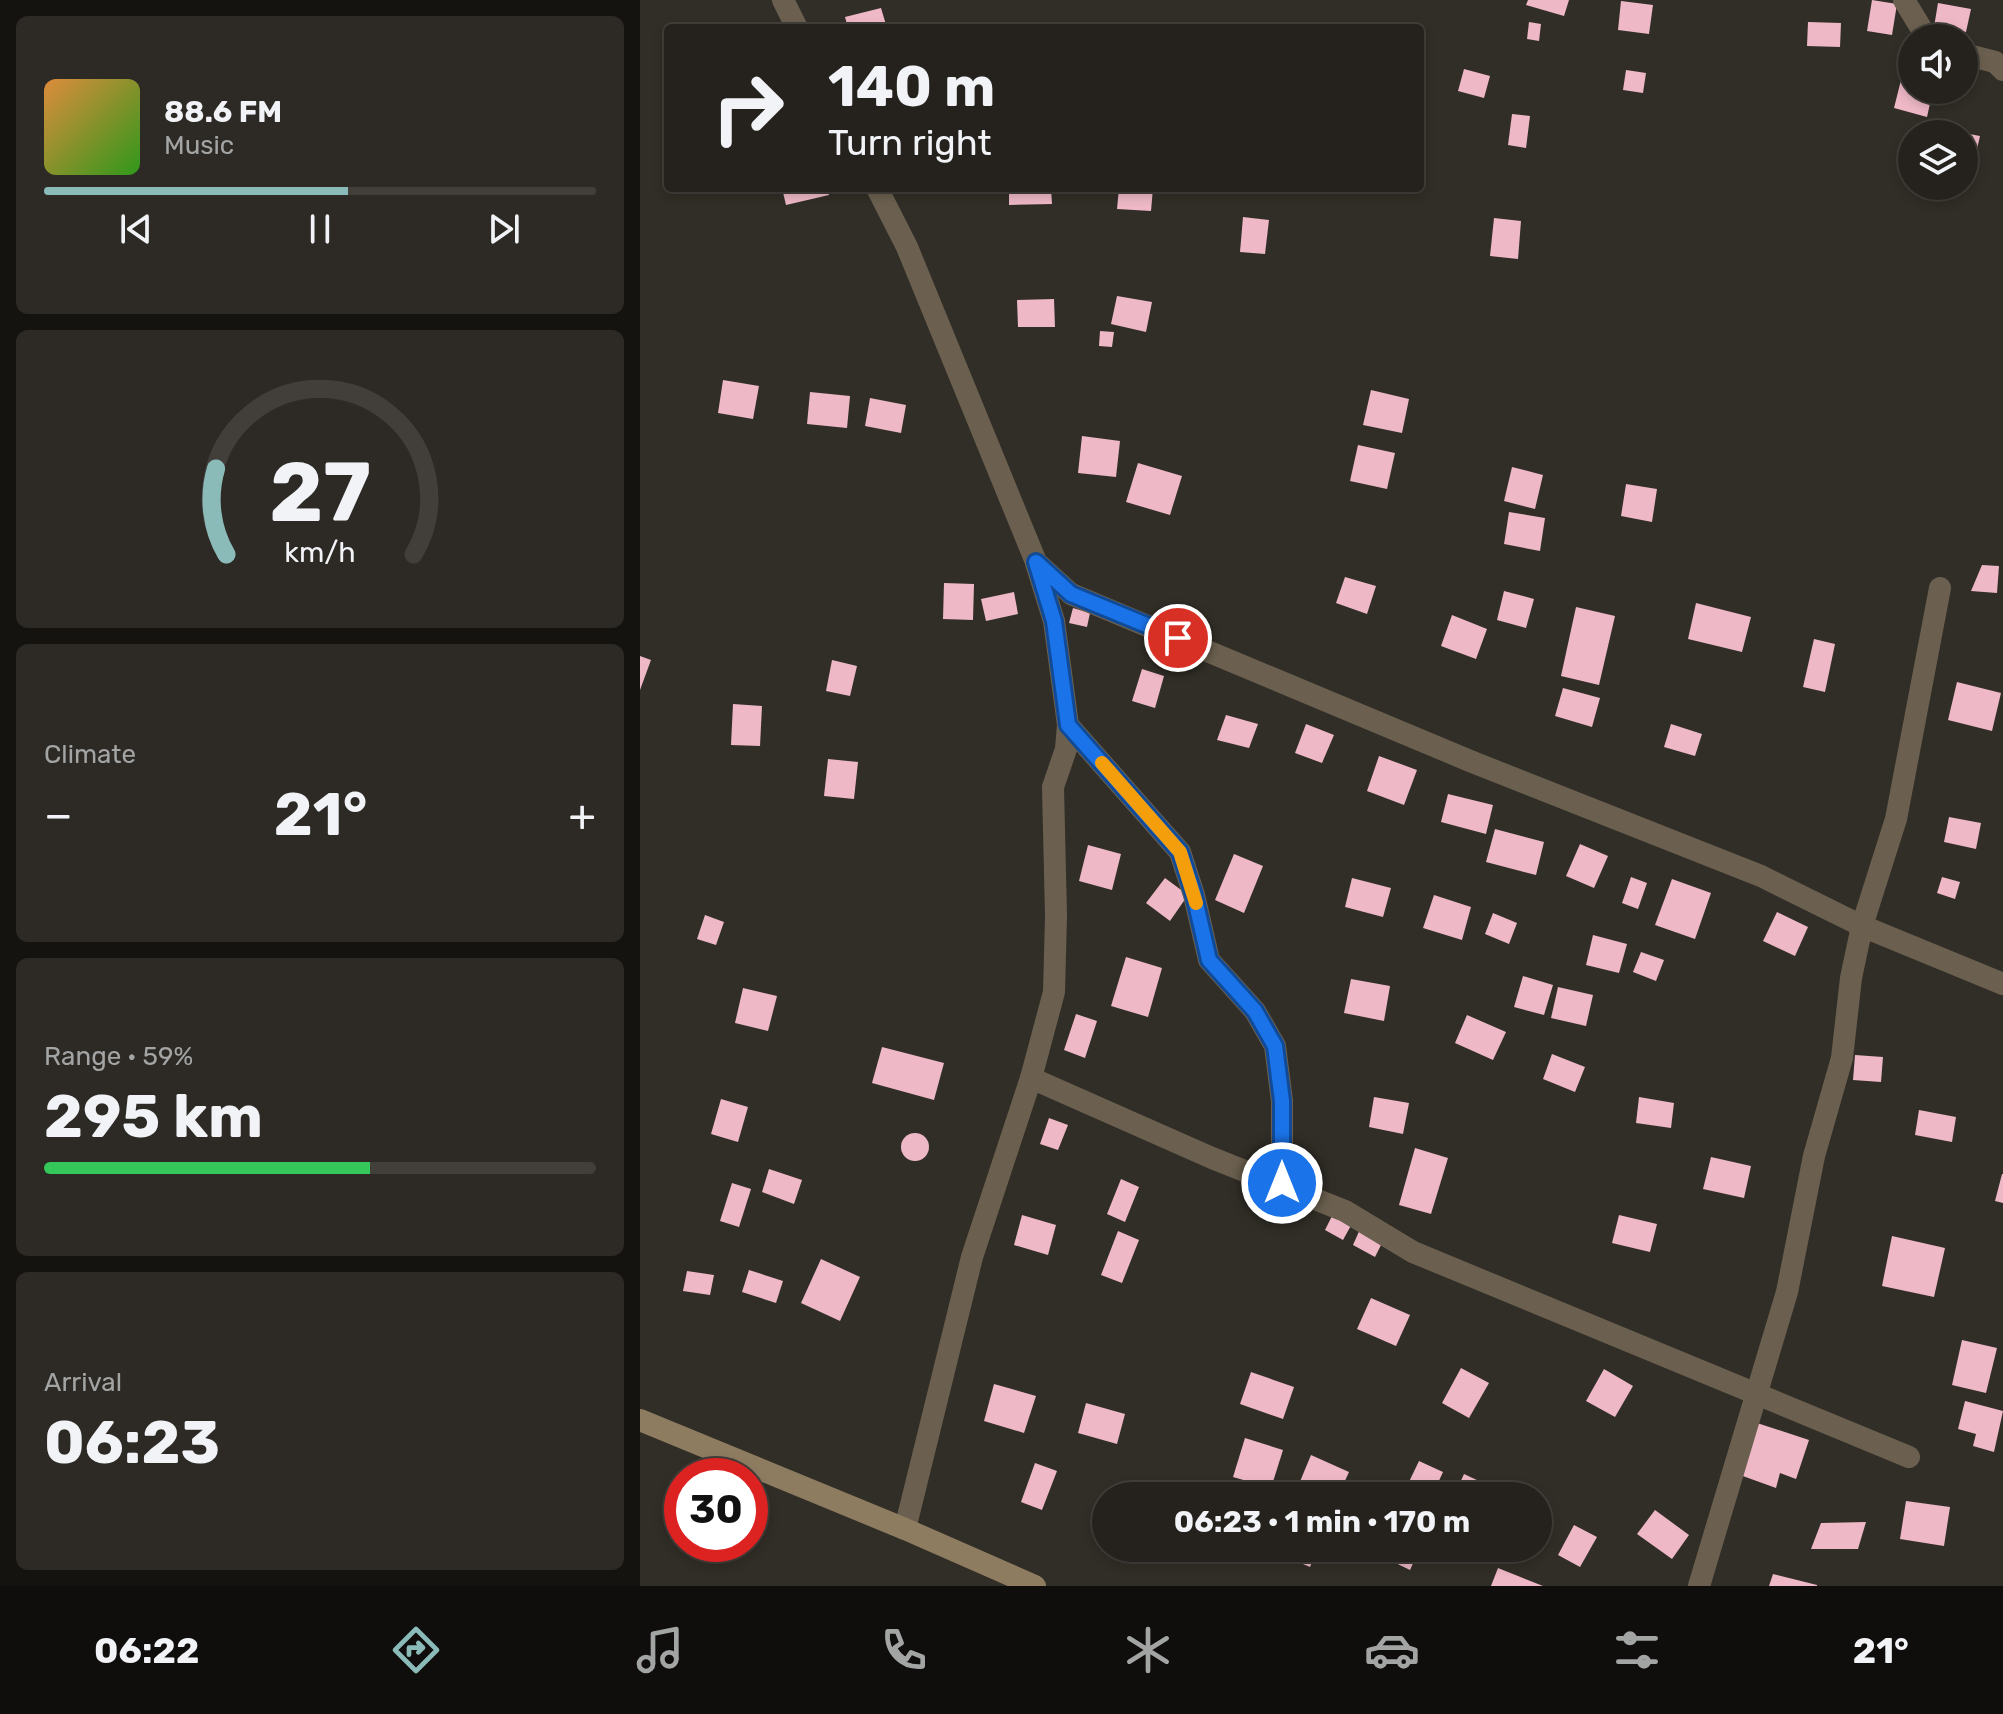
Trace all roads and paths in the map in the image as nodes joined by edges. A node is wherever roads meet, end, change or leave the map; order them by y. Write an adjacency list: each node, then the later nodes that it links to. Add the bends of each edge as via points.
1 (783, 0): 3 (street)
2 (1904, 0): 4 (street)
3 (795, 24)
4 (1919, 24)
5 (1978, 58): 6 (street)
6 (2003, 70)
7 (879, 192): 8 (street, via 907,247)
8 (1036, 562): 10 (street, via 1054,621); 11 (street, via 1071,594 1761,876)
9 (1940, 588): 11 (street, via 1896,819)
10 (1068, 725): 13 (street, via 1053,787 1054,992); 14 (street, via 1180,852 1209,960 1255,1011 1275,1046 1282,1101)
11 (1862, 926): 12 (street); 15 (street, via 1842,1058)
12 (2003, 984)
13 (1031, 1078): 14 (street); 18 (street, via 972,1257)
14 (1282, 1183): 15 (street, via 1345,1211 1413,1252)
15 (1758, 1395): 17 (street); 20 (street)
16 (640, 1420): 18 (main road)
17 (1909, 1457)
18 (905, 1529): 19 (main road)
19 (1035, 1586)
20 (1699, 1586)

